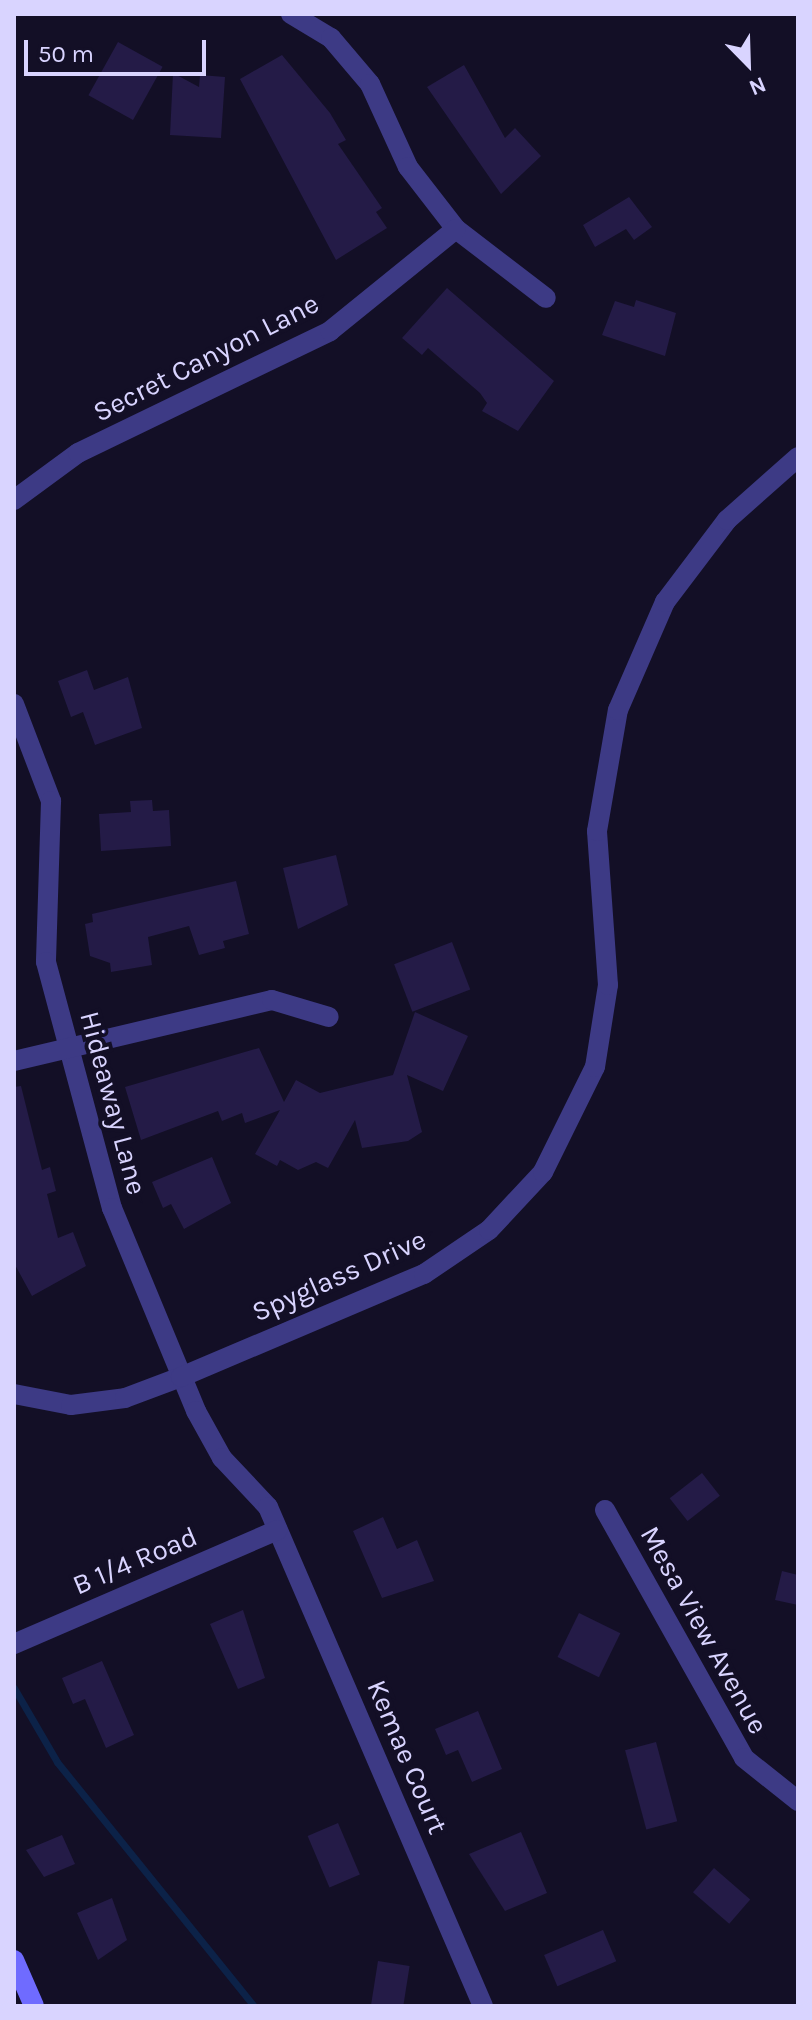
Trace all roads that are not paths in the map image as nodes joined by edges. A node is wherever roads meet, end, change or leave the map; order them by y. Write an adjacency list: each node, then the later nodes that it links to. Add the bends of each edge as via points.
1 (291, 14): 2 (street, via 331,38 370,84 408,167)
2 (456, 229): 3 (street); 5 (street, Secret Canyon Lane, via 330,331 78,453)
3 (546, 298)
4 (798, 457): 10 (street, Spyglass Drive, via 727,520 665,602 618,710 597,831 608,985 595,1067 550,1161 489,1230 424,1274)
5 (14, 500)
6 (14, 704): 8 (street, Hideaway Lane, via 51,801 42,924)
7 (329, 1017): 8 (street, via 272,1000)
8 (67, 1049): 9 (street); 10 (street, Hideaway Lane, via 89,1144)
9 (14, 1061)
10 (181, 1377): 11 (street, Spyglass Drive, via 125,1398 71,1405); 13 (street, Hideaway Lane, via 222,1458 268,1507)
11 (14, 1394)
12 (605, 1510): 15 (street, Mesa View Avenue, via 744,1758)
13 (277, 1530): 14 (street, B 1/4 Road); 18 (street, Kemae Court)
14 (14, 1644)
15 (798, 1801)
16 (14, 1960): 17 (street)
17 (34, 2006)
18 (483, 2006)

